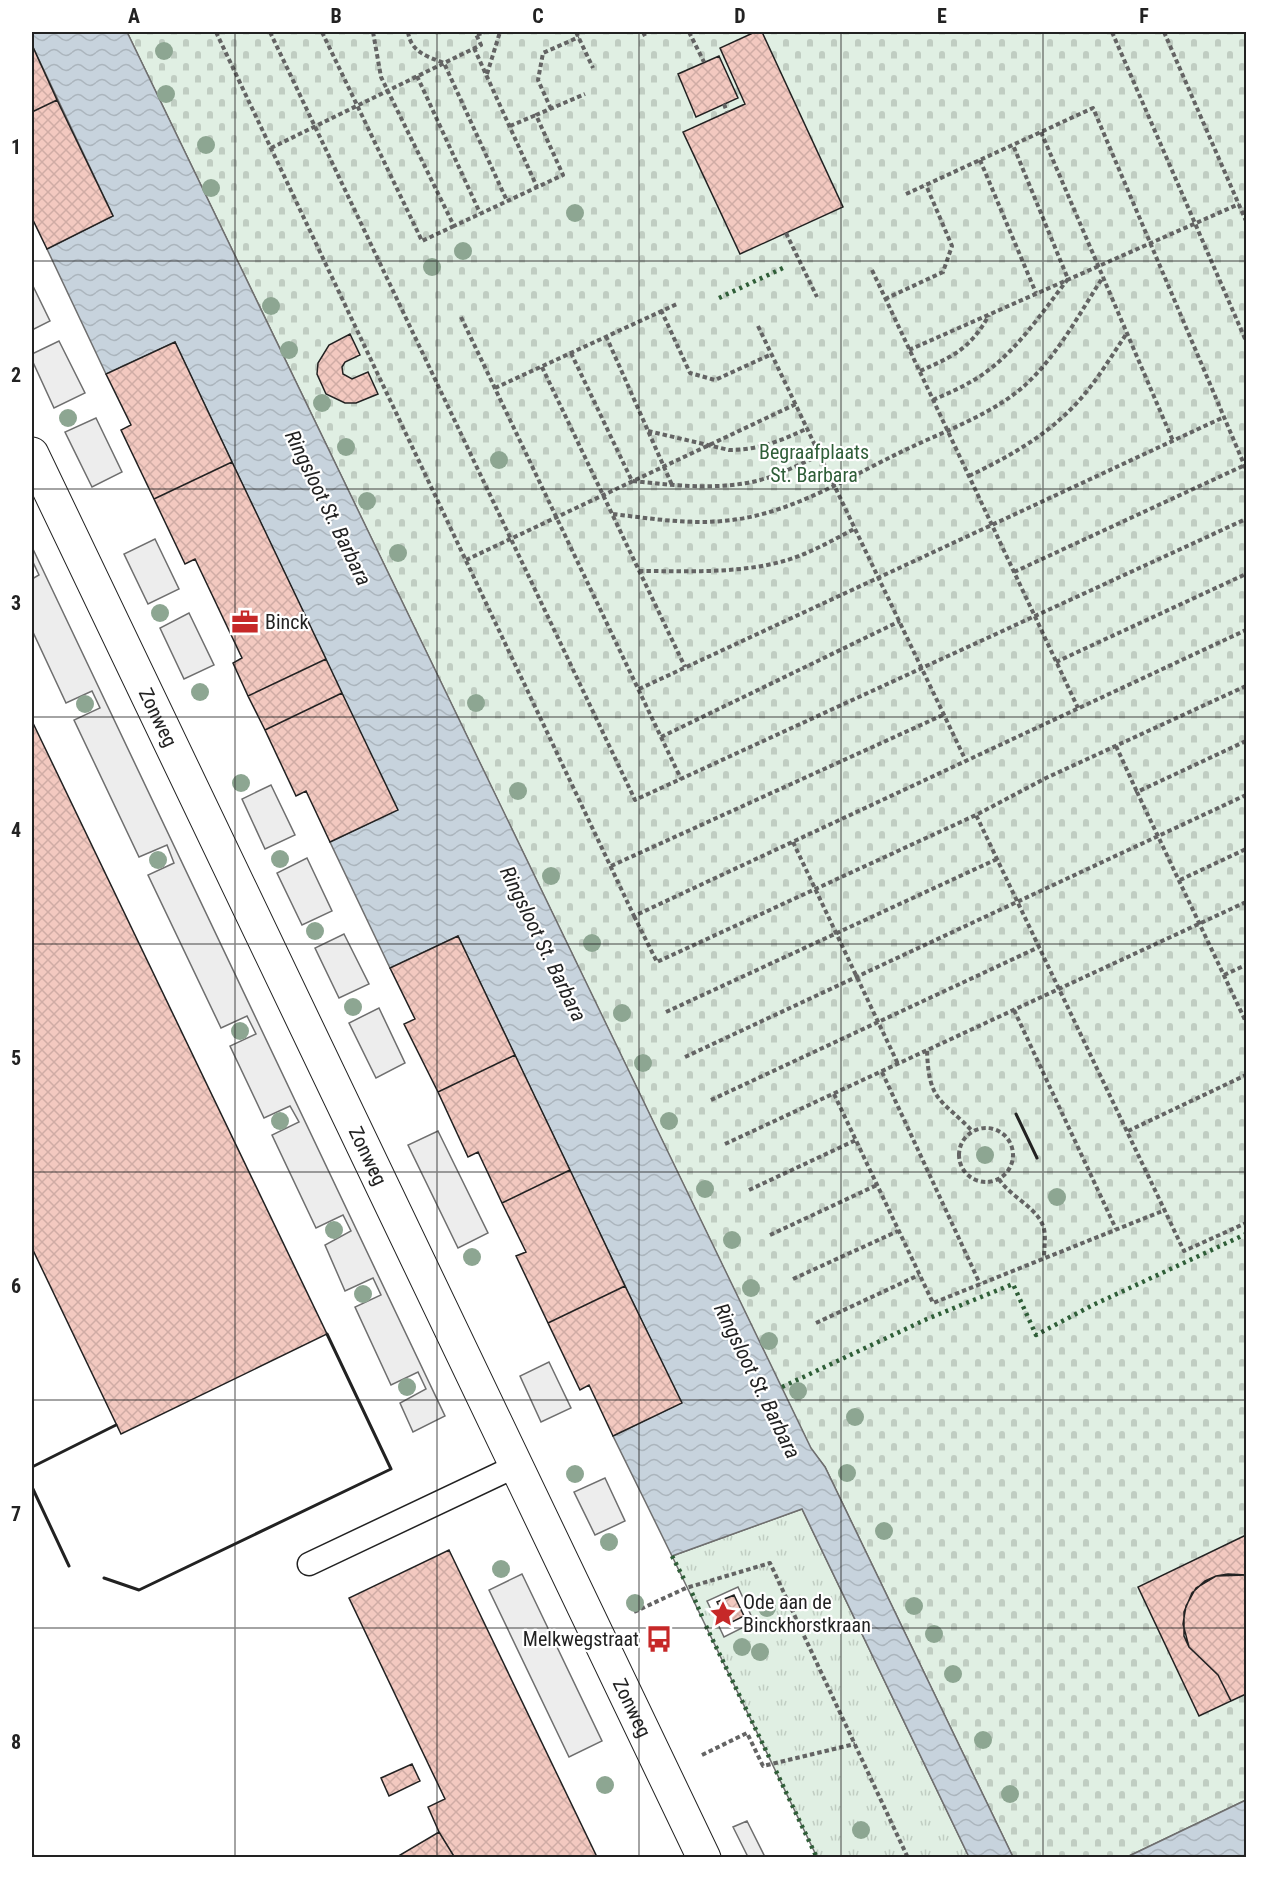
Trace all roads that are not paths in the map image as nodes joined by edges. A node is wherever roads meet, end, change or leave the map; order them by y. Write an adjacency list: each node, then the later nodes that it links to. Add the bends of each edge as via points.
1 (32, 454): 2 (street, Zonweg)
2 (516, 1466): 3 (lane); 4 (street, Zonweg)
3 (309, 1564)
4 (704, 1857)

